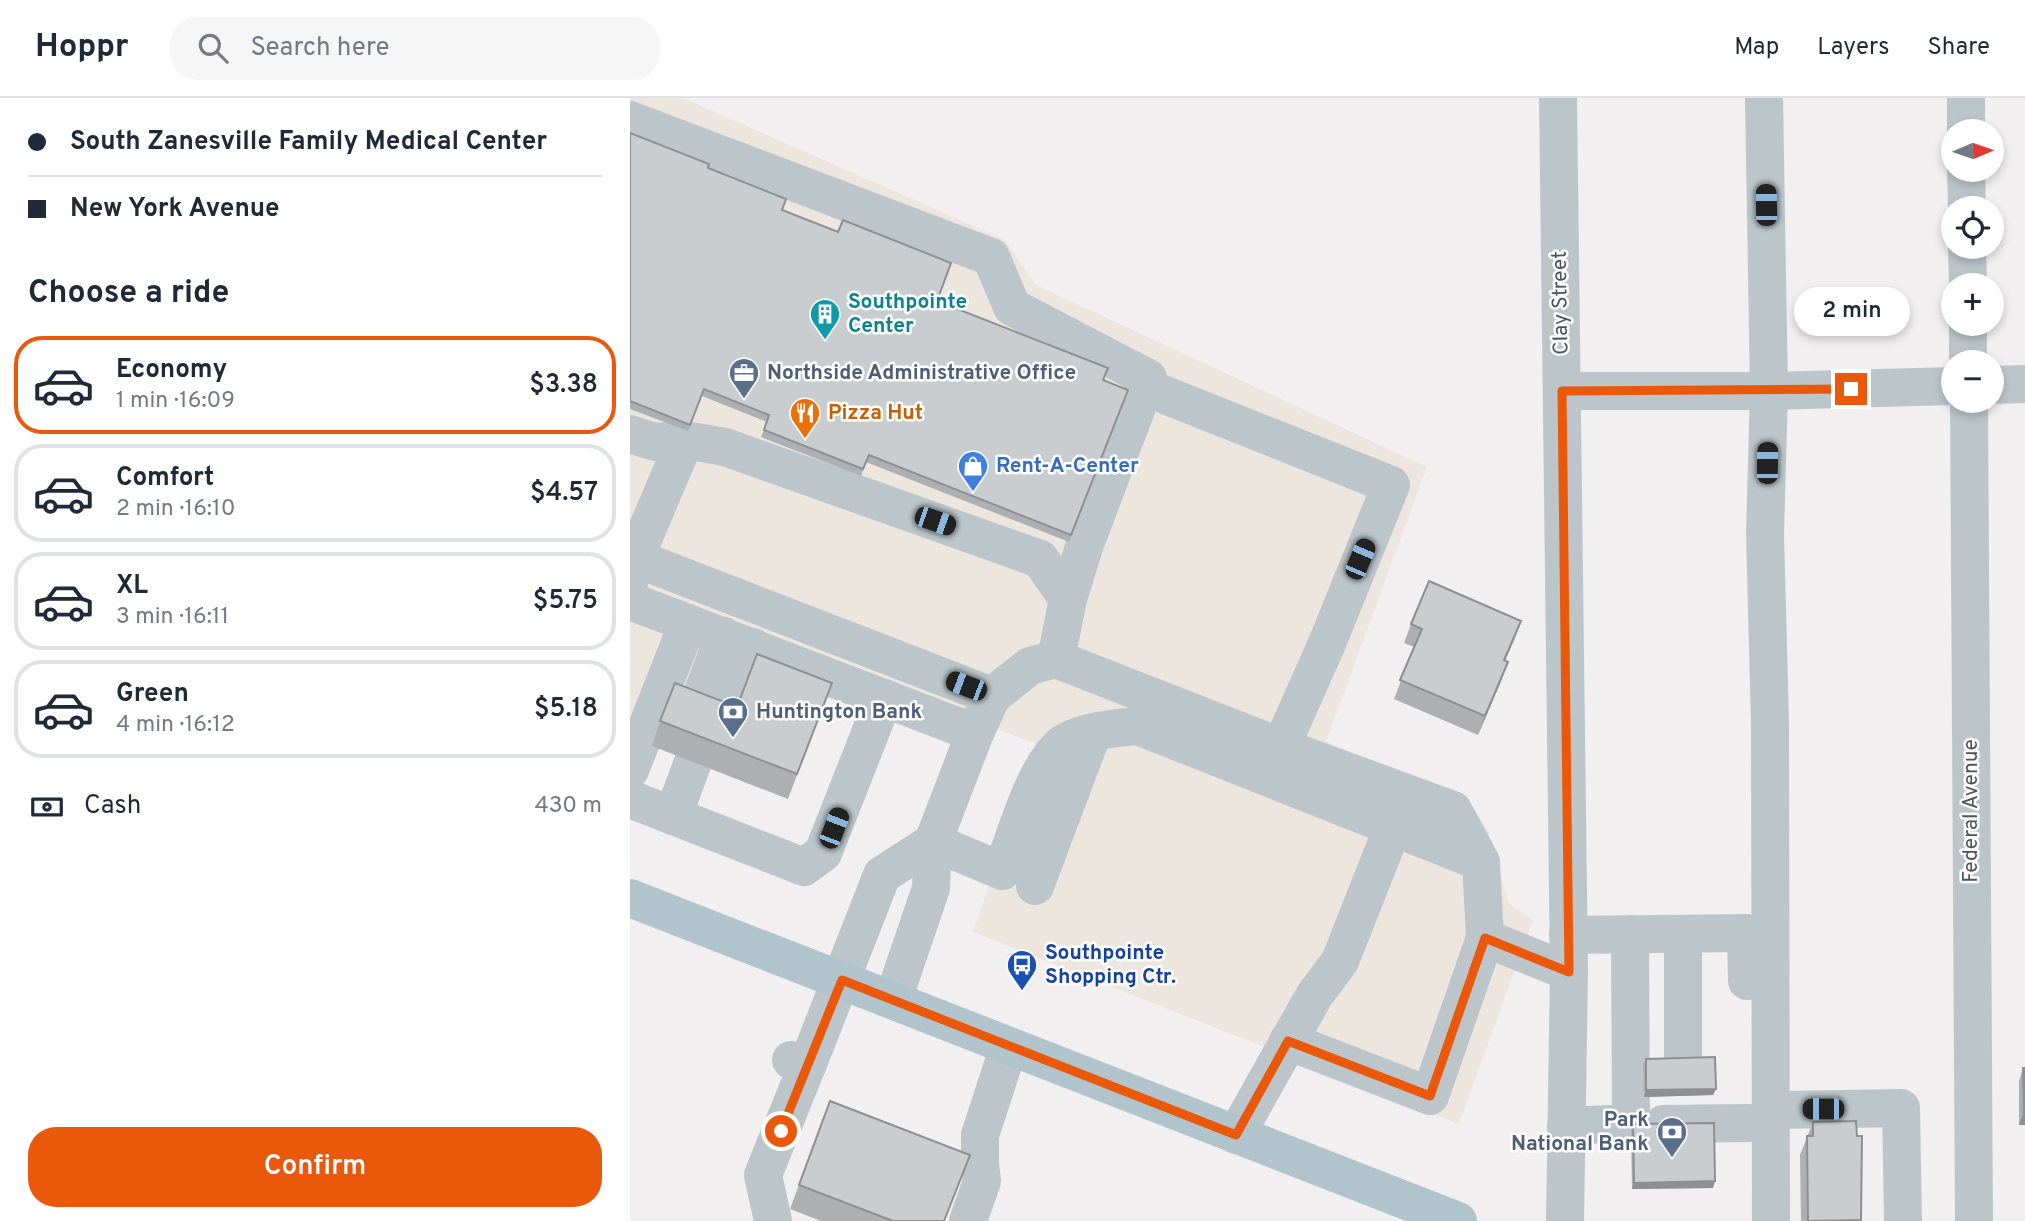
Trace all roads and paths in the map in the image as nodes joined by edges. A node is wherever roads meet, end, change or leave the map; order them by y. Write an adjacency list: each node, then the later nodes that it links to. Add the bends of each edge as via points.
1 (1558, 98): 10 (street, Clay Street)
2 (1764, 98): 11 (street)
3 (1966, 98): 4 (street)
4 (1966, 119)
5 (630, 121): 9 (street, via 991,257 1012,307 1148,378)
6 (2025, 384): 7 (street)
7 (2004, 385)
8 (1941, 386): 11 (street)
9 (1145, 387): 16 (street); 24 (street, via 1391,485)
10 (1562, 391): 11 (street); 34 (street, Clay Street)
11 (1769, 391): 39 (street, via 1765,534 1770,723)
12 (1969, 413): 51 (street, Federal Avenue)
13 (630, 434): 14 (street, via 655,442)
14 (685, 440): 15 (street); 16 (street, via 725,447 1040,559)
15 (633, 568): 20 (street)
16 (1068, 599): 19 (street)
17 (630, 601): 18 (street)
18 (723, 636): 21 (street); 22 (street); 26 (street)
19 (1056, 659): 20 (street, via 1030,666); 24 (street)
20 (992, 696): 23 (street)
21 (884, 698): 23 (street); 27 (street, via 823,853 804,867)
22 (701, 721)
23 (975, 733): 29 (street)
24 (1281, 747): 30 (street, via 1453,810)
25 (686, 759): 27 (street)
26 (630, 770)
27 (659, 810)
28 (1392, 827): 29 (street, via 1138,726 1093,732 1062,744 1042,769 1018,879); 30 (street); 37 (street, via 1340,961)
29 (933, 842): 35 (street, via 882,875); 36 (street, via 931,888)
30 (1481, 862): 33 (street)
31 (630, 898): 35 (main road)
32 (1666, 934): 34 (street); 39 (street, via 1678,1092); 39 (street, via 1746,933); 41 (street, via 1631,1123)
33 (1485, 938): 34 (street); 37 (street, via 1430,1096)
34 (1569, 953): 41 (street, Clay Street)
35 (842, 980): 36 (main road); 43 (street, via 799,1063 763,1175)
36 (893, 1000): 38 (main road)
37 (1288, 1041): 42 (street)
38 (1009, 1046): 42 (main road); 44 (street, via 980,1135 982,1181)
39 (1759, 1116): 40 (street, via 1902,1108); 47 (street); 48 (street)
40 (1902, 1125): 49 (street, via 1812,1125 1801,1130 1791,1147); 50 (street)
41 (1566, 1126): 46 (street, Clay Street)
42 (1236, 1135): 45 (main road)
43 (773, 1221)
44 (968, 1221)
45 (1458, 1221)
46 (1565, 1221)
47 (1746, 1221)
48 (1771, 1221)
49 (1792, 1221)
50 (1903, 1221)
51 (1974, 1221)

